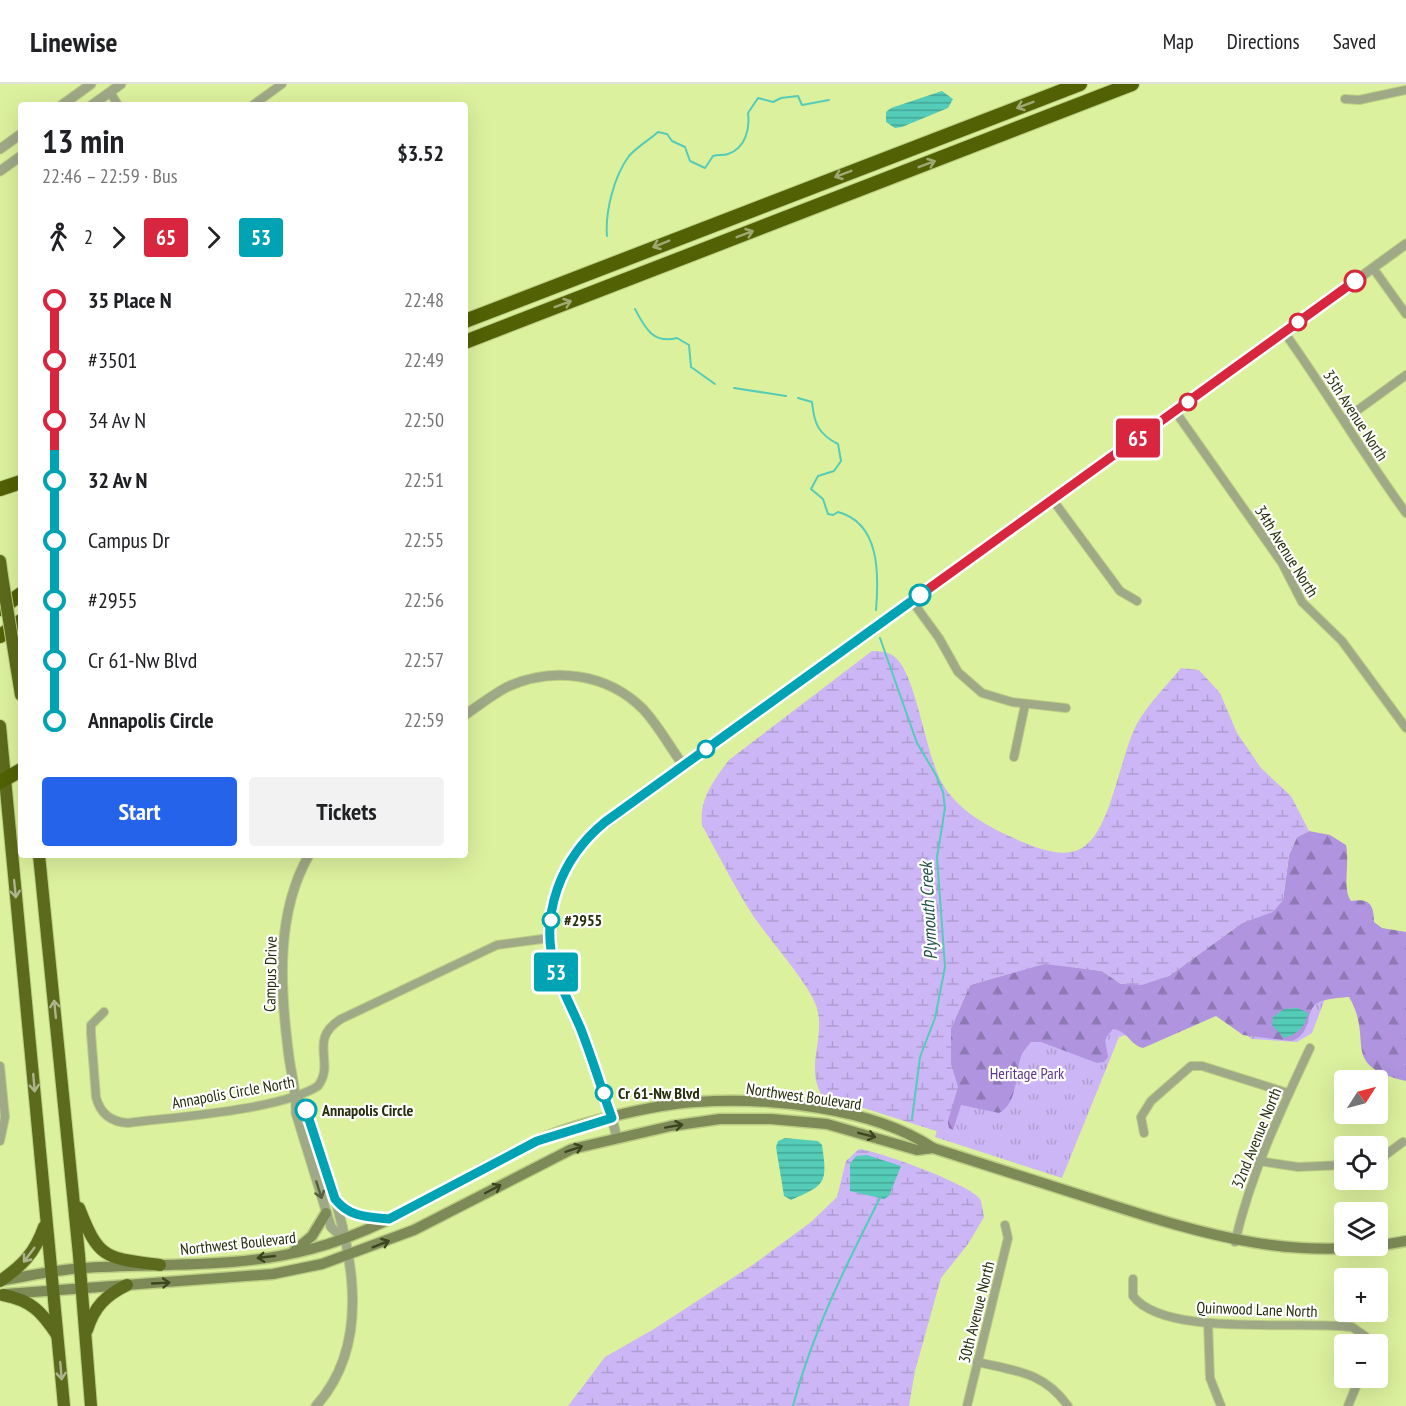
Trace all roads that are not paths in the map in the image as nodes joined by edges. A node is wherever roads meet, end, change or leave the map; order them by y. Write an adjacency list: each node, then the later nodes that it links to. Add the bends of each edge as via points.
1 (91, 84): 10 (street)
2 (103, 84): 8 (street)
3 (121, 84): 8 (street)
4 (282, 84): 13 (street)
5 (1080, 84): 21 (highway, one-way to 21)
6 (1132, 84): 23 (highway, one-way to 6, via 508,324)
7 (1406, 90): 9 (street, via 1359,100)
8 (110, 92): 11 (street); 12 (street)
9 (1345, 99)
10 (66, 102)
11 (96, 102)
12 (116, 102)
13 (257, 102)
14 (18, 136): 15 (street)
15 (0, 149)
16 (18, 158): 17 (street)
17 (0, 171)
18 (1406, 244): 19 (street)
19 (1373, 268): 20 (street); 22 (street)
20 (1406, 314)
21 (468, 320)
22 (1284, 332): 25 (street); 26 (street, 35th Avenue North)
23 (468, 344)
24 (1406, 375): 26 (street)
25 (1175, 411): 29 (street); 43 (street, 34th Avenue North, via 1277,554 1302,602 1342,641)
26 (1344, 420): 30 (street, 35th Avenue North)
27 (18, 483): 28 (highway)
28 (0, 489)
29 (1052, 499): 33 (street); 34 (street, via 1120,591)
30 (1406, 513)
31 (0, 561): 38 (highway, bridge)
32 (18, 596): 35 (highway)
33 (912, 601): 39 (street, via 969,683 996,699); 45 (street)
34 (1137, 601)
35 (0, 609)
36 (18, 623): 37 (highway)
37 (0, 636)
38 (18, 676)
39 (1024, 705): 40 (street); 44 (street)
40 (1066, 708)
41 (468, 713): 45 (street, via 504,688 522,681 540,676 577,676 628,697 643,710)
42 (0, 726): 47 (highway)
43 (1406, 728)
44 (1014, 757)
45 (683, 765): 50 (street, via 605,822 576,850 557,886)
46 (18, 772): 47 (highway)
47 (2, 782): 69 (highway, one-way to 69)
48 (39, 858): 65 (highway, one-way to 48)
49 (308, 858): 55 (street, Campus Drive, via 290,906 284,959 284,1012)
50 (550, 938): 55 (street, Annapolis Circle North, via 497,945 341,1019 329,1028 322,1041 323,1079 311,1091); 56 (street, via 555,970 594,1062)
51 (104, 1012): 55 (street, Annapolis Circle North, via 91,1025 96,1097 103,1113 118,1122 204,1113)
52 (1310, 1048): 54 (street, 32nd Avenue North)
53 (0, 1066): 59 (street, via 5,1117)
54 (1288, 1093): 57 (street, via 1191,1066 1151,1101 1141,1117); 63 (street, 32nd Avenue North)
55 (296, 1095): 66 (street, Campus Drive, via 306,1110); 67 (street, Campus Drive, one-way to 67, via 296,1113)
56 (612, 1118): 58 (street); 61 (main road, Northwest Boulevard, via 694,1102 778,1104 856,1116 916,1137); 68 (main road, Northwest Boulevard, via 537,1141)
57 (1144, 1133)
58 (617, 1138): 61 (main road, Northwest Boulevard, one-way to 61, via 720,1119 771,1119 827,1124 916,1150); 75 (main road, Northwest Boulevard, one-way to 58, via 414,1230 572,1149)
59 (0, 1141)
60 (1403, 1142): 62 (street)
61 (933, 1148): 73 (main road, Northwest Boulevard)
62 (1388, 1153)
63 (1259, 1161): 64 (street, via 1298,1167); 73 (street, 32nd Avenue North)
64 (1334, 1165)
65 (73, 1192): 76 (highway, via 101,1252); 77 (highway)
66 (335, 1199): 68 (main road, via 351,1213); 71 (street, Campus Drive, via 343,1223)
67 (326, 1213): 71 (street, Campus Drive, via 331,1227); 74 (main road, via 312,1236)
68 (389, 1219): 71 (main road, Northwest Boulevard)
69 (46, 1220): 78 (highway); 80 (highway, one-way to 80, via 31,1256)
70 (1005, 1225): 89 (street, 30th Avenue North, via 1008,1238)
71 (343, 1238): 74 (main road, Northwest Boulevard); 75 (street, Campus Drive)
72 (1406, 1241): 73 (main road, Northwest Boulevard, via 1324,1249)
73 (1235, 1242)
74 (290, 1253): 76 (main road, Northwest Boulevard, one-way to 76)
75 (347, 1257): 81 (main road, Northwest Boulevard, one-way to 75, via 273,1274); 93 (street, Campus Drive, via 353,1304 349,1344 333,1382)
76 (159, 1265): 77 (main road, Northwest Boulevard)
77 (81, 1268): 78 (main road, Northwest Boulevard); 82 (highway)
78 (50, 1273): 80 (main road, Northwest Boulevard); 83 (highway)
79 (1133, 1279): 85 (street, Quinwood Lane North, via 1133,1296 1144,1308)
80 (0, 1281)
81 (128, 1285): 82 (main road, Northwest Boulevard); 88 (highway, via 109,1294 99,1305 90,1319)
82 (82, 1288): 83 (main road, Northwest Boulevard); 88 (highway)
83 (52, 1290): 84 (main road, Northwest Boulevard); 87 (highway)
84 (1, 1295): 87 (highway, via 18,1297 37,1307)
85 (1208, 1323): 86 (street, Quinwood Lane North, via 1343,1326); 96 (street, via 1208,1370)
86 (1360, 1334)
87 (58, 1336): 91 (highway, one-way to 91)
88 (86, 1337): 92 (highway)
89 (977, 1362): 94 (street, 30th Avenue North); 95 (street, via 1043,1379)
90 (1355, 1388): 97 (street)
91 (64, 1406)
92 (91, 1406)
93 (316, 1406)
94 (967, 1406)
95 (1068, 1406)
96 (1221, 1406)
97 (1348, 1406)

